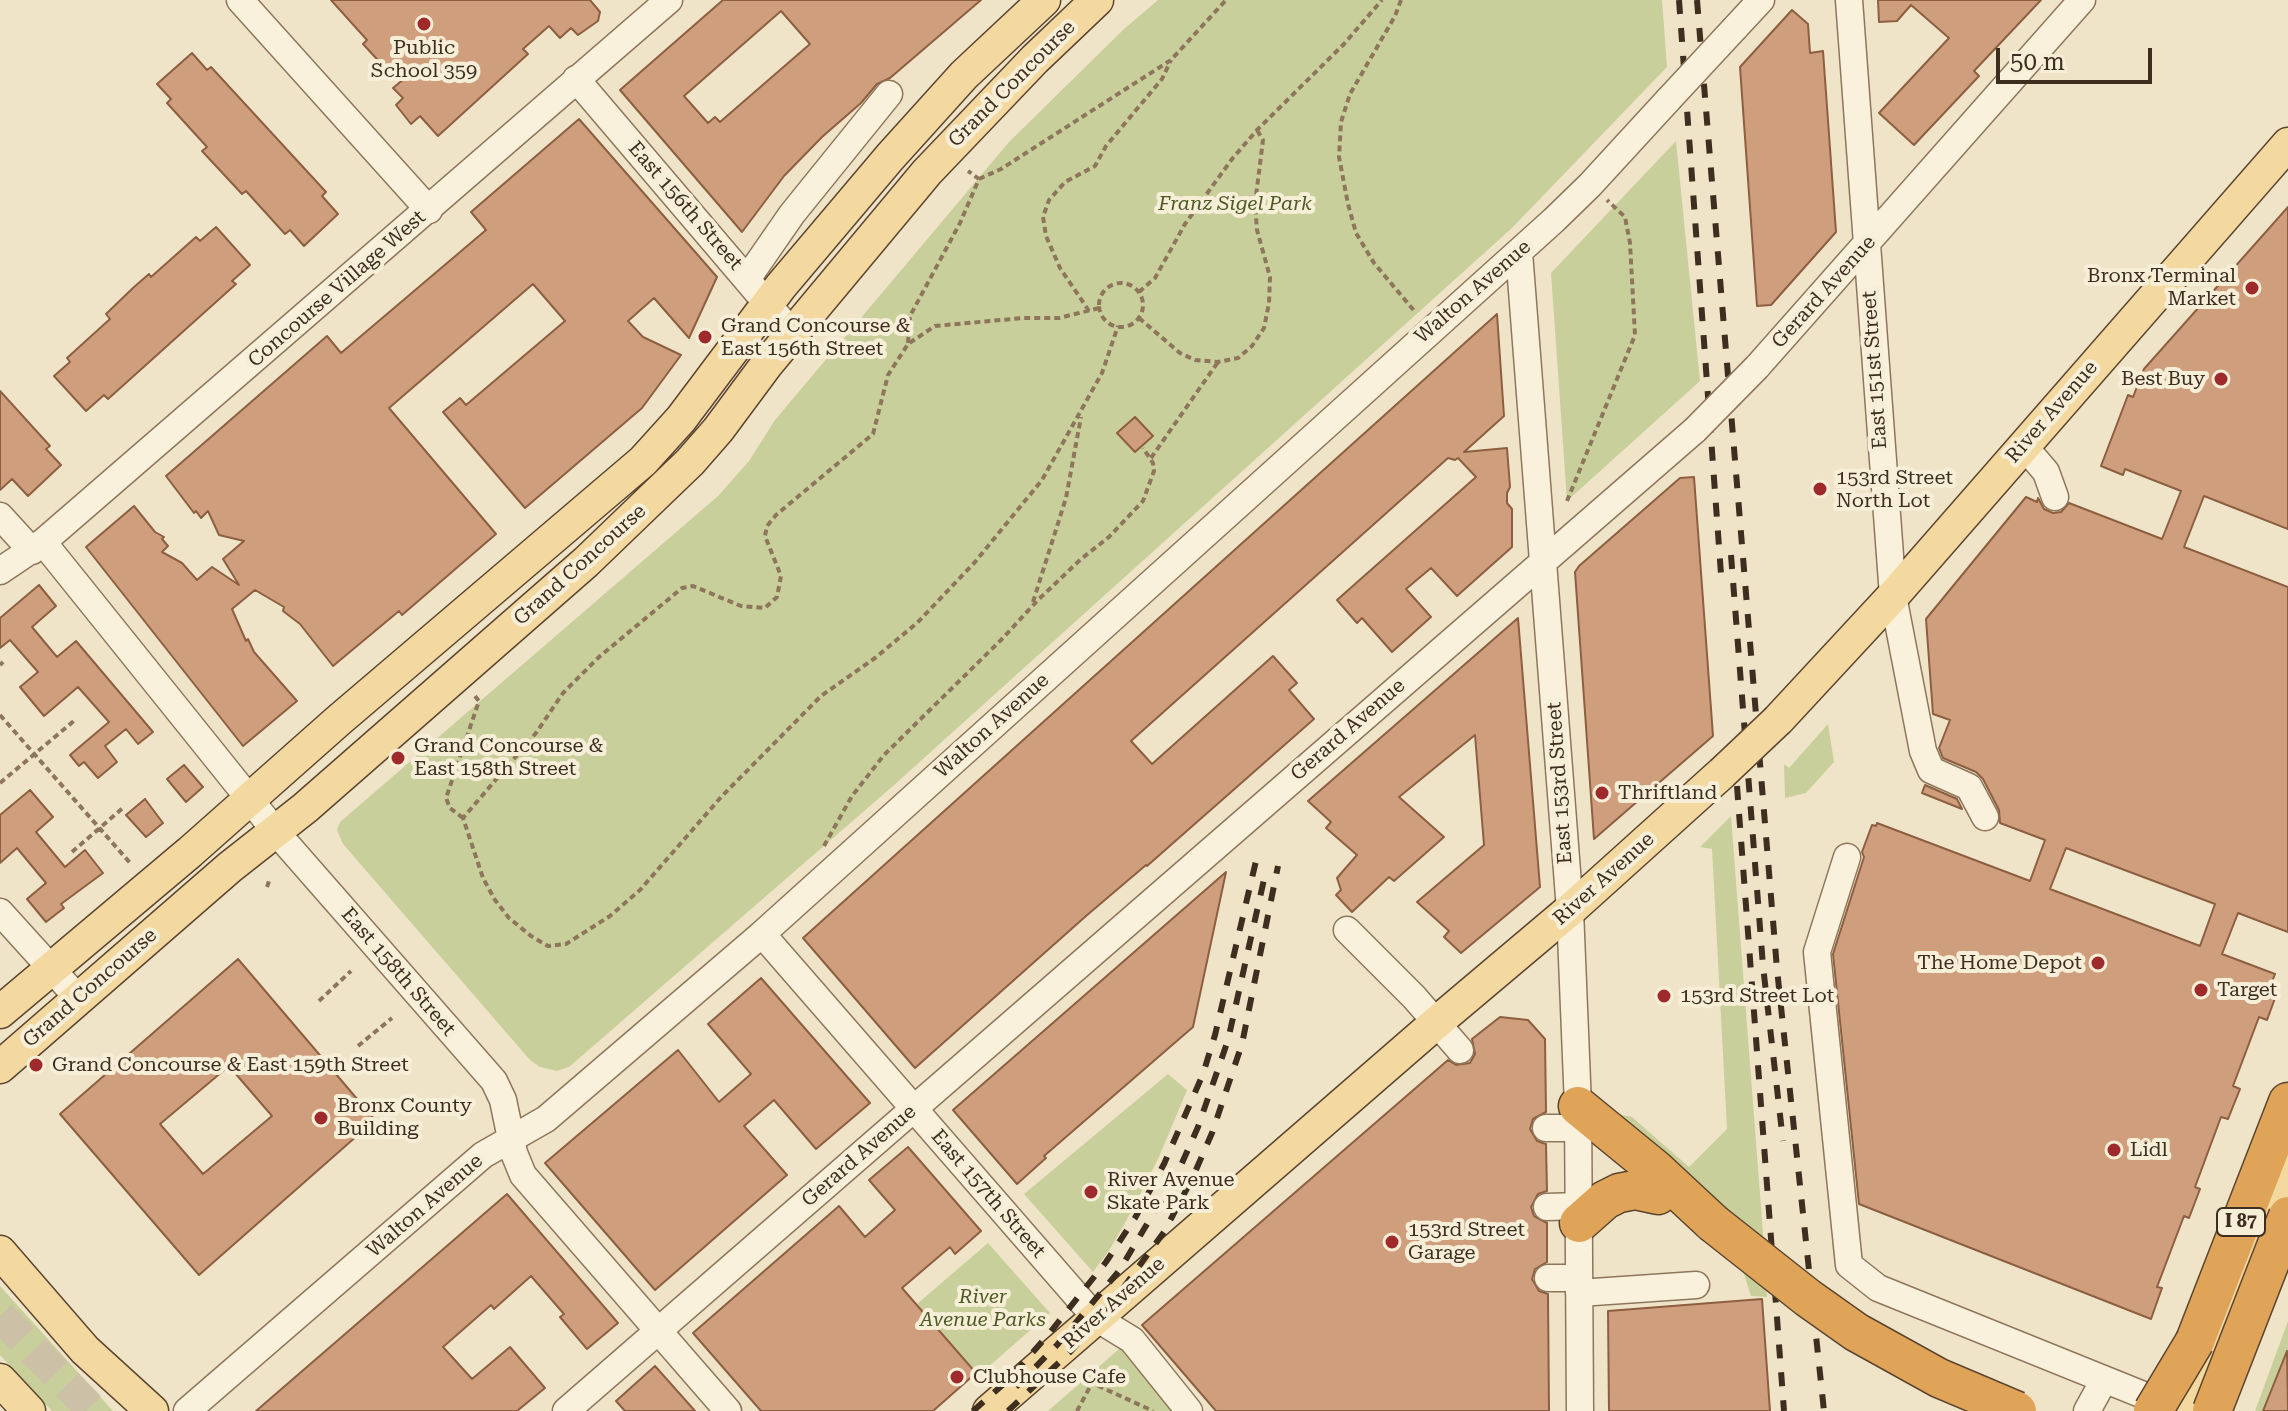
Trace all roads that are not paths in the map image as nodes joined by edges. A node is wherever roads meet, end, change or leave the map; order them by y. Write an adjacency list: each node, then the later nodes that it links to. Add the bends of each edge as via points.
1 (240, 0): 11 (street)
2 (669, 0): 8 (street, Concourse Village West)
3 (1044, 0): 15 (main road, Grand Concourse, via 936,105)
4 (1097, 0): 16 (main road, Grand Concourse, via 956,140)
5 (1761, 0): 13 (street, Walton Avenue, bridge, via 1590,185)
6 (1849, 0): 12 (street, East 151st Street)
7 (2082, 0): 12 (street, Gerard Avenue)
8 (576, 79): 11 (street, Concourse Village West); 14 (street, East 156th Street)
9 (889, 94): 14 (street)
10 (2288, 144): 17 (main road, River Avenue)
11 (429, 210): 20 (street, Concourse Village West)
12 (1866, 246): 21 (street, Gerard Avenue, bridge, via 1695,430); 23 (street, East 151st Street)
13 (1519, 252): 21 (street, East 153rd Street); 31 (street, Walton Avenue)
14 (747, 279): 15 (street, East 156th Street)
15 (767, 304): 16 (street, East 156th Street); 24 (main road, Grand Concourse, via 694,404 643,461)
16 (793, 334): 26 (main road, Grand Concourse, via 704,446 634,516)
17 (2023, 445): 18 (street, via 2046,472); 23 (main road, River Avenue)
18 (2055, 497)
19 (0, 516): 20 (street, East 158th Street)
20 (38, 546): 22 (street, Concourse Village West); 24 (street, East 158th Street)
21 (1544, 560): 28 (street, East 153rd Street); 39 (street, Gerard Avenue)
22 (0, 571)
23 (1893, 596): 25 (street, East 151st Street, via 1923,751 1931,770 1969,787); 28 (main road, River Avenue, bridge, via 1778,720)
24 (249, 800): 26 (street, East 158th Street); 32 (main road, Grand Concourse)
25 (1985, 817)
26 (276, 832): 33 (main road, Grand Concourse); 41 (street, East 158th Street, via 494,1081)
27 (1847, 857): 54 (street, via 1817,952 1849,1265 1878,1288)
28 (1570, 910): 35 (main road, River Avenue); 40 (street, East 153rd Street)
29 (0, 912): 32 (street)
30 (1347, 930): 35 (street)
31 (762, 934): 39 (street, East 157th Street); 41 (street, Walton Avenue, via 546,1119)
32 (50, 970): 33 (street); 34 (main road, Grand Concourse)
33 (78, 998): 37 (main road, Grand Concourse)
34 (0, 1012)
35 (1436, 1023): 36 (street); 50 (main road, River Avenue)
36 (1460, 1050)
37 (0, 1067)
38 (2288, 1102): 52 (highway, I 87)
39 (914, 1108): 50 (street, East 157th Street); 51 (street, Gerard Avenue)
40 (1570, 1125): 43 (highway); 44 (street, East 153rd Street)
41 (510, 1139): 51 (street, East 158th Street, via 523,1175); 57 (street, Walton Avenue, via 478,1159)
42 (2288, 1163): 68 (main road)
43 (1656, 1182): 44 (highway); 63 (highway, bridge, via 1856,1332 1939,1378)
44 (1568, 1212): 49 (street, East 153rd Street)
45 (2288, 1216): 69 (highway, I 87, bridge)
46 (0, 1252): 56 (main road, via 85,1350)
47 (1548, 1278): 49 (street)
48 (1696, 1285): 49 (street)
49 (1579, 1286): 62 (street, East 153rd Street)
50 (1096, 1318): 60 (main road, River Avenue); 61 (street, East 157th Street, via 1132,1340)
51 (657, 1331): 58 (street, Gerard Avenue); 59 (street, East 158th Street)
52 (2195, 1341): 65 (highway, bridge); 66 (highway, I 87, bridge)
53 (0, 1380): 55 (main road)
54 (2104, 1380): 64 (street); 67 (street)
55 (29, 1411)
56 (152, 1411)
57 (187, 1411)
58 (566, 1411)
59 (728, 1411)
60 (989, 1411)
61 (1189, 1411)
62 (1580, 1411)
63 (2017, 1411)
64 (2087, 1411)
65 (2153, 1411)
66 (2167, 1411)
67 (2184, 1411)
68 (2190, 1411)
69 (2212, 1411)

